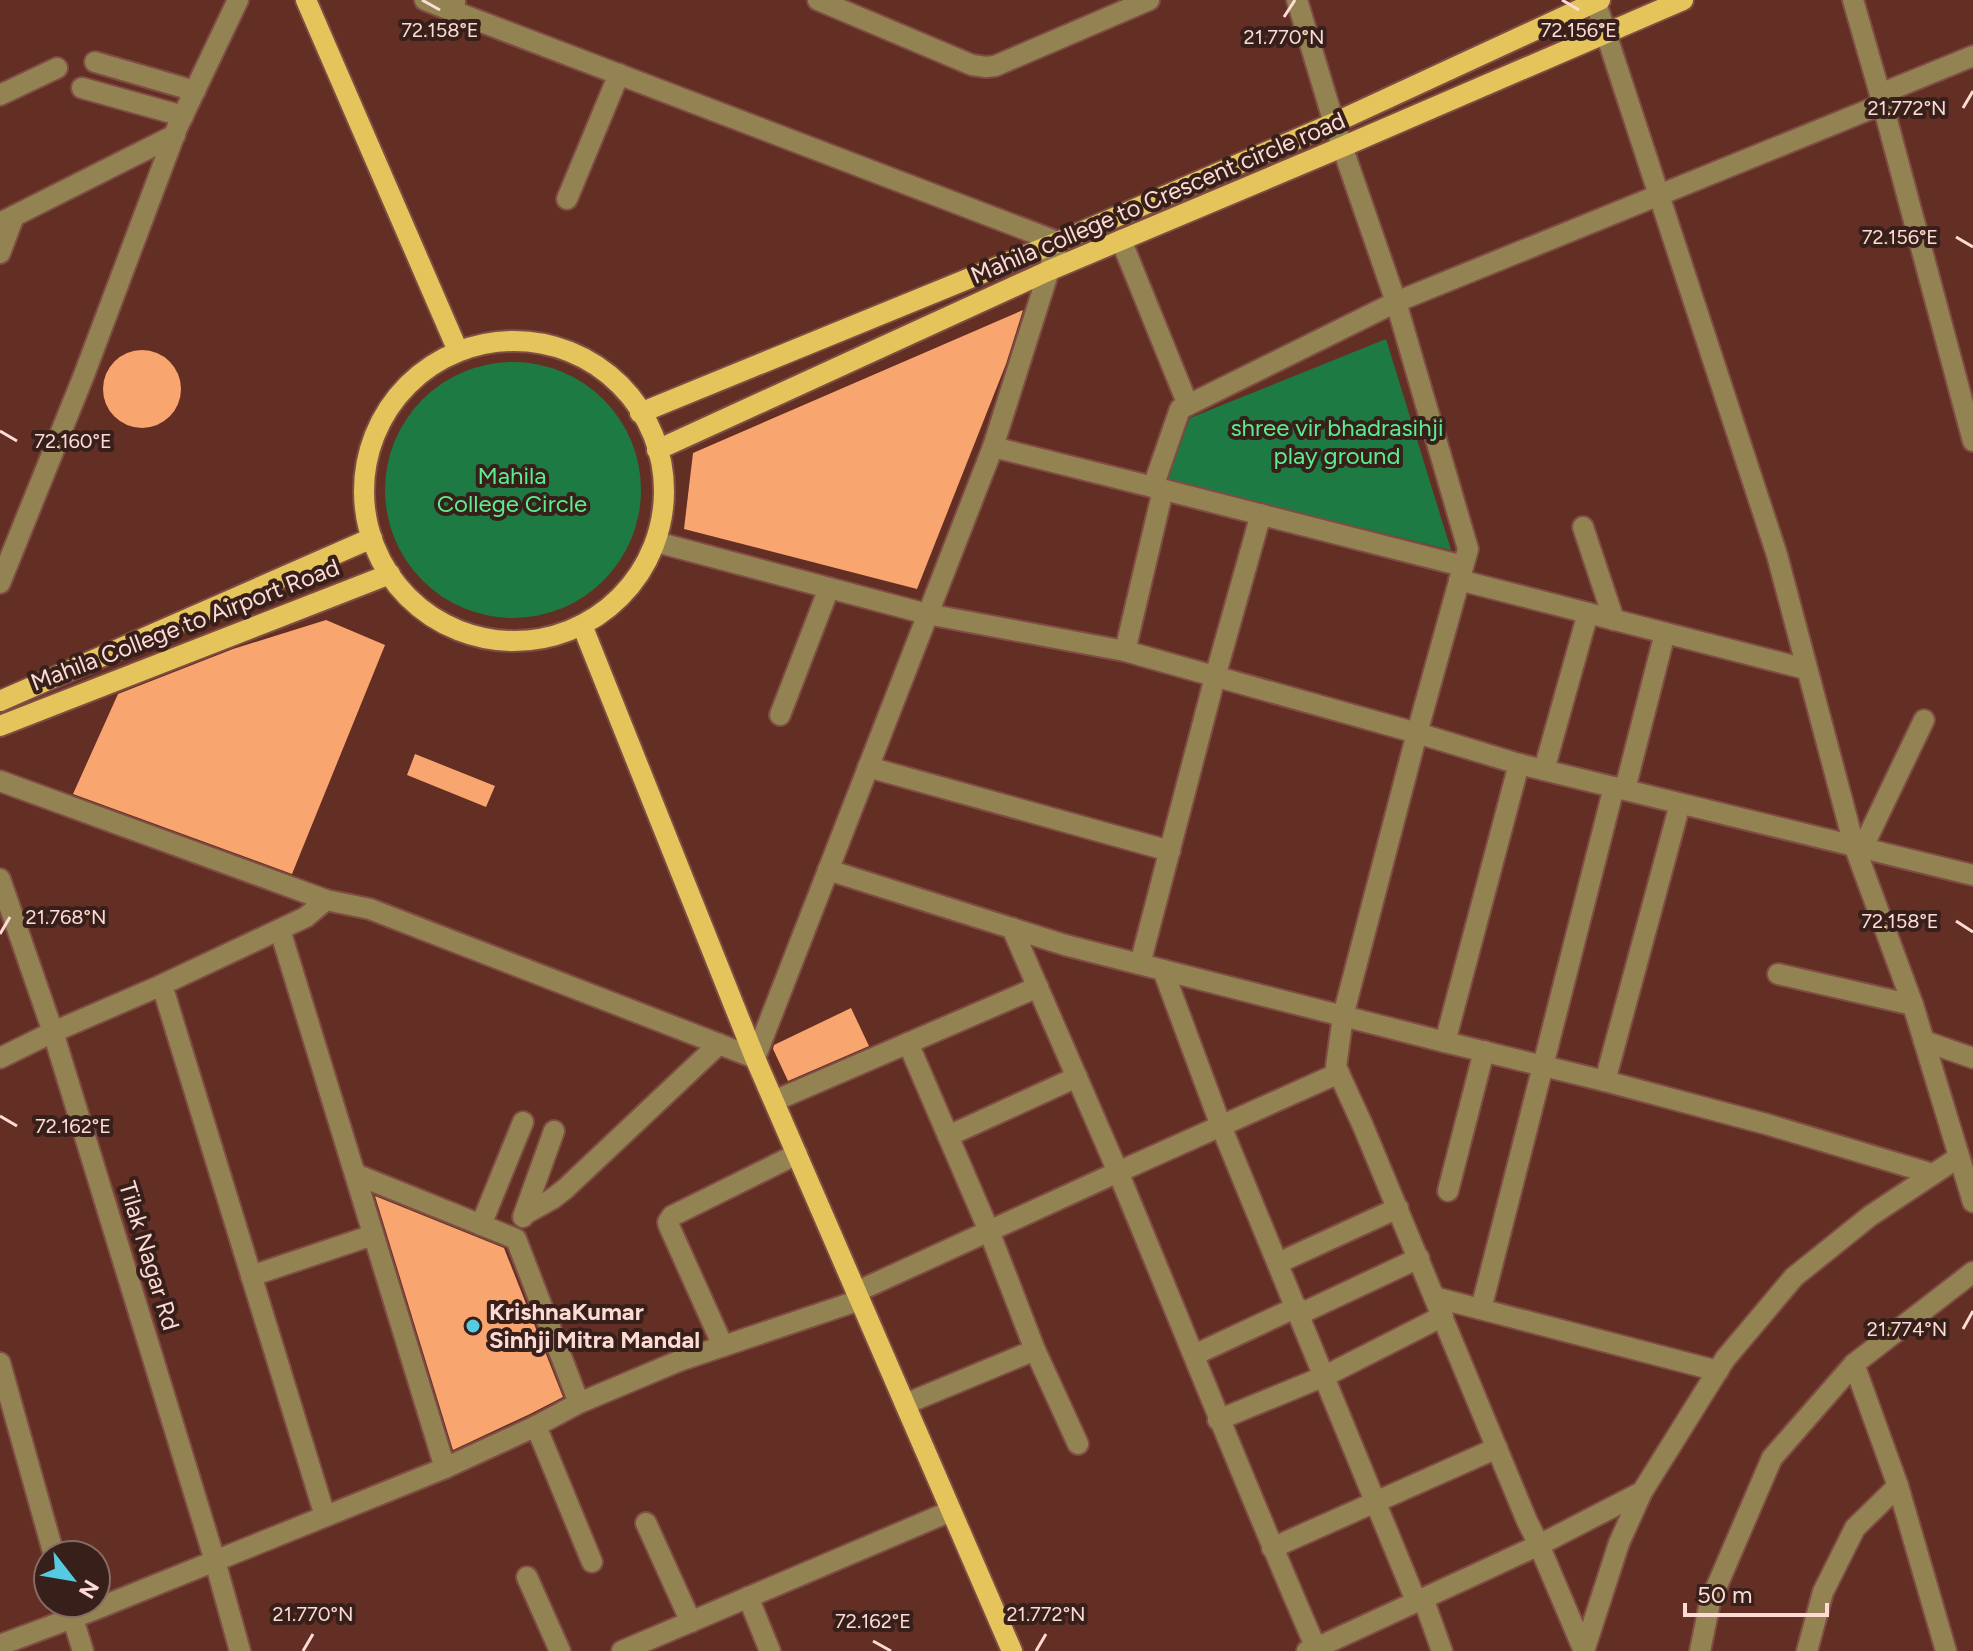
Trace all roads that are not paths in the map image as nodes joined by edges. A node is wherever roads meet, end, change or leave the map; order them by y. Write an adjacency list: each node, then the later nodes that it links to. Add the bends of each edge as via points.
1 (238, 0): 17 (street)
2 (306, 0): 31 (main road)
3 (425, 0): 10 (street)
4 (818, 0): 5 (street, via 986,67)
5 (1149, 0)
6 (1297, 0): 20 (street)
7 (1683, 0): 11 (main road, Mahila college to Crescent circle road)
8 (1853, 0): 19 (street)
9 (1597, 1): 11 (street); 20 (main road, Mahila college to Crescent circle road)
10 (452, 4): 15 (street)
11 (1606, 34): 22 (main road, Mahila college to Crescent circle road); 23 (street)
12 (1973, 56): 19 (street)
13 (95, 62): 17 (street)
14 (57, 68): 18 (street)
15 (619, 74): 24 (street); 27 (street)
16 (82, 88): 21 (street)
17 (195, 91): 21 (street)
18 (0, 95)
19 (1882, 99): 23 (street); 34 (street)
20 (1334, 123): 22 (street); 27 (main road, Mahila college to Crescent circle road)
21 (179, 125): 25 (street); 44 (street)
22 (1342, 147): 26 (main road, Mahila college to Crescent circle road); 30 (street)
23 (1659, 196): 30 (street); 52 (street, via 1777,555)
24 (567, 199)
25 (7, 220): 28 (street)
26 (1121, 240): 29 (main road, Mahila college to Crescent circle road); 32 (street)
27 (1058, 242): 29 (street); 33 (main road, Mahila college to Crescent circle road)
28 (0, 253)
29 (1048, 271): 35 (street); 36 (main road, Mahila college to Crescent circle road)
30 (1396, 302): 32 (street); 42 (street, via 1468,549)
31 (458, 351): 33 (main road, via 505,341 553,345 597,365 633,398); 40 (main road, via 416,377 385,414 367,459 364,507)
32 (1188, 405): 37 (street, via 1180,409)
33 (640, 413): 36 (main road)
34 (1973, 441)
35 (993, 447): 37 (street); 47 (street)
36 (657, 450): 41 (main road, via 664,491)
37 (1158, 488): 38 (street); 51 (street)
38 (1261, 514): 42 (street); 53 (street)
39 (1583, 527): 48 (street)
40 (372, 538): 43 (main road); 54 (main road, Mahila College to Airport Road)
41 (656, 542): 45 (street); 49 (main road, via 639,575 614,604)
42 (1461, 573): 46 (street); 58 (street)
43 (390, 574): 49 (main road, via 403,595 442,624 488,640 536,641); 57 (main road, Mahila College to Airport Road)
44 (0, 583)
45 (829, 588): 47 (street); 55 (street)
46 (1588, 613): 48 (street); 61 (street)
47 (927, 614): 51 (street); 60 (street)
48 (1614, 620): 50 (street)
49 (582, 625): 87 (main road)
50 (1665, 633): 52 (street); 63 (street)
51 (1125, 651): 53 (street)
52 (1806, 669): 65 (street)
53 (1215, 677): 58 (street); 66 (street)
54 (0, 701)
55 (780, 715)
56 (1924, 720): 65 (street)
57 (0, 726)
58 (1417, 733): 59 (street); 79 (street)
59 (1519, 764): 61 (street); 82 (street)
60 (868, 767): 66 (street); 67 (street)
61 (1544, 770): 63 (street)
62 (0, 781): 70 (street)
63 (1620, 788): 64 (street); 89 (street)
64 (1680, 804): 65 (street); 92 (street)
65 (1859, 846): 68 (street); 78 (street)
66 (1170, 851): 73 (street)
67 (828, 870): 71 (street); 87 (street)
68 (1973, 875)
69 (0, 879): 80 (street, Tilak Nagar Rd)
70 (326, 900): 72 (street); 84 (street, via 370,909)
71 (1012, 928): 73 (street); 77 (street)
72 (280, 930): 76 (street); 101 (street)
73 (1140, 964): 74 (street)
74 (1163, 970): 79 (street); 95 (street)
75 (1778, 974): 78 (street)
76 (162, 985): 80 (street); 114 (street)
77 (1038, 987): 83 (street); 91 (street)
78 (1913, 1005): 81 (street)
79 (1343, 1016): 82 (street); 90 (street)
80 (53, 1032): 86 (street); 143 (street, Tilak Nagar Rd)
81 (1924, 1041): 88 (street); 98 (street)
82 (1445, 1042): 85 (street)
83 (908, 1043): 93 (street); 97 (street)
84 (719, 1044): 87 (street); 106 (street, via 565,1189)
85 (1484, 1051): 89 (street); 103 (street)
86 (0, 1058)
87 (755, 1058): 93 (main road)
88 (1973, 1058)
89 (1543, 1065): 92 (street); 117 (street)
90 (1339, 1073): 95 (street); 105 (street)
91 (1077, 1077): 97 (street); 100 (street)
92 (1605, 1081): 102 (street)
93 (774, 1101): 99 (main road)
94 (523, 1122): 107 (street)
95 (1221, 1126): 100 (street); 112 (street)
96 (554, 1131): 106 (street)
97 (948, 1136): 108 (street)
98 (1962, 1145): 102 (street); 104 (street)
99 (797, 1154): 115 (main road); 120 (street, via 669,1219)
100 (1118, 1172): 108 (street); 122 (street)
101 (355, 1174): 107 (street); 109 (street)
102 (1933, 1174): 125 (street, via 1794,1277)
103 (1448, 1191)
104 (1973, 1202)
105 (1398, 1208): 111 (street); 112 (street)
106 (525, 1214): 110 (street)
107 (481, 1225): 110 (street)
108 (989, 1231): 115 (street); 121 (street)
109 (373, 1235): 114 (street); 133 (street)
110 (516, 1239): 127 (street)
111 (1419, 1258): 116 (street); 118 (street)
112 (1278, 1263): 118 (street)
113 (1973, 1272): 124 (street)
114 (251, 1276): 138 (street)
115 (858, 1296): 120 (street); 128 (main road)
116 (1434, 1297): 117 (street); 119 (street)
117 (1481, 1309): 125 (street)
118 (1298, 1311): 122 (street); 126 (street)
119 (1443, 1316): 126 (street); 132 (street)
120 (723, 1346): 127 (street)
121 (1035, 1350): 128 (street); 131 (street)
122 (1194, 1355): 129 (street)
123 (0, 1363): 140 (street)
124 (1854, 1364): 134 (street); 163 (street, via 1772,1458 1710,1602)
125 (1718, 1371): 135 (street)
126 (1325, 1376): 129 (street); 136 (street)
127 (579, 1403): 130 (street)
128 (905, 1404): 137 (main road)
129 (1218, 1420): 142 (street)
130 (536, 1426): 133 (street); 144 (street)
131 (1078, 1444)
132 (1497, 1448): 136 (street); 141 (street)
133 (445, 1468): 138 (street)
134 (1898, 1486): 164 (street, via 1855,1528 1823,1592); 165 (street)
135 (1642, 1492): 141 (street); 162 (street, via 1619,1543)
136 (1375, 1503): 142 (street); 148 (street)
137 (951, 1511): 147 (street); 160 (main road)
138 (325, 1516): 143 (street)
139 (646, 1523): 151 (street)
140 (50, 1539)
141 (1539, 1545): 148 (street); 162 (street)
142 (1272, 1548): 154 (street)
143 (215, 1561): 146 (street); 156 (street, Tilak Nagar Rd)
144 (592, 1562)
145 (527, 1577): 157 (street)
146 (112, 1597)
147 (748, 1597): 151 (street); 159 (street)
148 (1420, 1600): 154 (street); 161 (street)
149 (61, 1619): 152 (street)
150 (73, 1619): 155 (street)
151 (691, 1622): 158 (street)
152 (35, 1642): 153 (street)
153 (0, 1645)
154 (1313, 1650)
155 (83, 1651)
156 (240, 1651)
157 (560, 1651)
158 (622, 1651)
159 (770, 1651)
160 (1012, 1651)
161 (1442, 1651)
162 (1584, 1651)
163 (1700, 1651)
164 (1807, 1651)
165 (1946, 1651)

